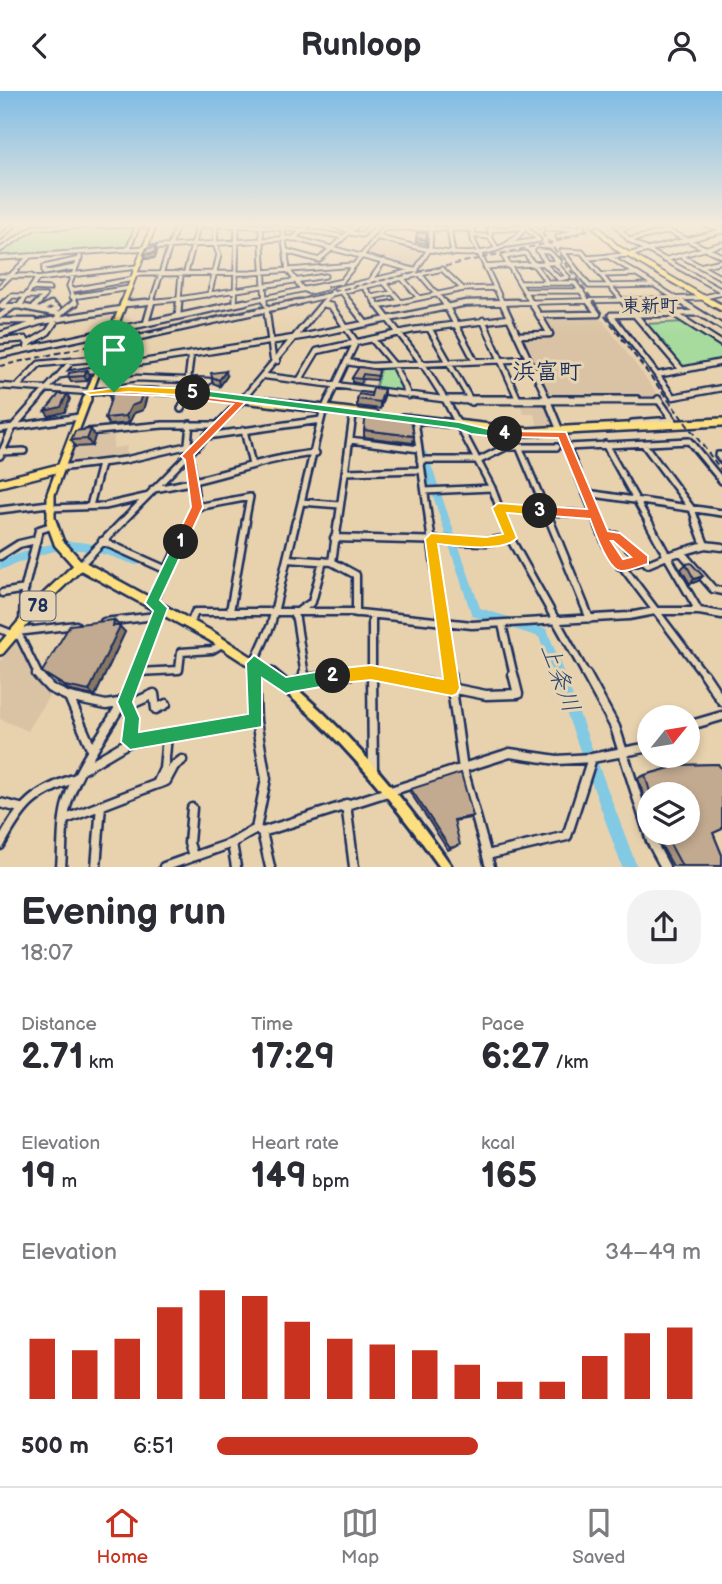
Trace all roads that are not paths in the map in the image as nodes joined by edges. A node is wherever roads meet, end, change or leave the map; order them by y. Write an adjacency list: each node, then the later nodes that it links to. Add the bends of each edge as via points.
1 (25, 261): 47 (street)
2 (64, 261): 32 (street, via 44,267 44,273)
3 (79, 261): 32 (street)
4 (140, 261): 33 (main road)
5 (164, 261): 43 (street)
6 (188, 261): 41 (street)
7 (218, 261): 37 (street)
8 (236, 261): 42 (street)
9 (262, 261): 38 (street)
10 (287, 261): 36 (street)
11 (319, 261): 35 (street)
12 (357, 261): 29 (street)
13 (384, 261): 39 (street); 55 (street)
14 (423, 261): 39 (street)
15 (482, 261): 34 (street)
16 (507, 261): 30 (street)
17 (532, 261): 27 (street)
18 (558, 261): 28 (street)
19 (570, 261): 64 (street, via 589,286)
20 (590, 261): 45 (street)
21 (616, 261): 44 (street)
22 (639, 261): 87 (main road)
23 (666, 261): 56 (street)
24 (691, 261): 31 (street)
25 (712, 261): 31 (street)
26 (545, 263): 27 (street); 28 (street); 28 (street, via 559,279 568,278)
27 (535, 264): 30 (street); 59 (street)
28 (556, 264)
29 (354, 265): 35 (street); 54 (street)
30 (510, 265): 34 (street); 58 (street)
31 (700, 266): 50 (street)
32 (76, 267): 40 (street)
33 (137, 267): 40 (street); 49 (main road)
34 (485, 267): 68 (street)
35 (322, 268): 36 (street); 48 (street)
36 (288, 270): 38 (street); 53 (street)
37 (213, 272): 41 (street); 42 (street); 81 (street)
38 (263, 272): 42 (street); 63 (street)
39 (418, 272): 51 (street); 55 (street); 71 (street, via 442,269); 80 (street)
40 (72, 273): 52 (street); 72 (street)
41 (183, 273): 43 (street); 88 (street)
42 (236, 273): 73 (street)
43 (159, 274): 49 (street); 94 (street)
44 (635, 274): 45 (street); 61 (street)
45 (601, 275): 64 (street)
46 (0, 276): 47 (street)
47 (10, 276): 52 (street); 62 (street)
48 (325, 276): 53 (street); 60 (street)
49 (134, 277): 67 (main road); 72 (street)
50 (721, 277): 56 (street)
51 (402, 278): 57 (street); 86 (street)
52 (37, 279): 66 (street)
53 (295, 280): 63 (street); 70 (street)
54 (342, 281): 60 (street); 77 (street)
55 (370, 281): 77 (street)
56 (704, 281): 78 (street)
57 (384, 282): 65 (street); 79 (street)
58 (520, 283): 59 (street); 75 (street)
59 (548, 283): 76 (street, via 575,283)
60 (328, 284): 70 (street)
61 (653, 285): 64 (street); 89 (street)
62 (0, 286)
63 (263, 286): 73 (street); 85 (street)
64 (610, 286): 91 (street)
65 (364, 287): 74 (street); 84 (street)
66 (32, 288): 69 (street); 82 (street)
67 (130, 288): 83 (street); 103 (main road)
68 (495, 288): 71 (street); 92 (street)
69 (48, 289)
70 (303, 289): 85 (street)
71 (463, 289): 80 (street)
72 (72, 290): 83 (street)
73 (236, 290): 81 (street); 97 (street)
74 (341, 291): 77 (street); 123 (street)
75 (526, 291): 76 (street); 93 (street)
76 (582, 291): 90 (street)
77 (333, 292): 96 (street); 104 (street)
78 (722, 292): 87 (street)
79 (393, 293): 84 (street); 95 (street)
80 (439, 293): 86 (street); 101 (street)
81 (209, 295): 88 (street)
82 (27, 296): 98 (street, via 12,296); 99 (street); 105 (street, via 45,296)
83 (72, 297): 111 (street, via 76,303)
84 (372, 297): 100 (street)
85 (265, 298): 97 (street); 104 (street)
86 (418, 298): 95 (street)
87 (704, 298): 89 (street); 106 (main road)
88 (179, 299): 94 (street); 114 (street)
89 (675, 299): 91 (street); 110 (street)
90 (588, 300): 91 (street); 93 (street); 113 (street, via 598,314)
91 (621, 300): 112 (street)
92 (501, 301): 93 (street); 101 (street); 116 (street)
93 (532, 301): 113 (street)
94 (154, 302): 103 (street); 121 (street)
95 (400, 302): 100 (street)
96 (323, 303): 125 (street, via 331,306); 131 (street)
97 (235, 304): 114 (street)
98 (1, 306): 102 (street)
99 (19, 306): 102 (street); 105 (street)
100 (379, 306): 117 (street)
101 (447, 306): 117 (street); 122 (street)
102 (13, 307): 115 (street)
103 (122, 307): 119 (street); 127 (main road)
104 (266, 307): 134 (street); 135 (street)
105 (33, 308): 107 (street)
106 (722, 308)
107 (40, 310): 108 (street); 108 (street, via 51,304 58,309)
108 (51, 313): 111 (street)
109 (673, 313): 110 (street); 112 (street); 137 (street)
110 (699, 313): 124 (street)
111 (60, 314): 119 (street)
112 (633, 314): 153 (street); 155 (street, via 611,316)
113 (540, 315): 130 (street, via 550,334)
114 (178, 316): 121 (street)
115 (0, 317): 120 (street)
116 (509, 318): 118 (street); 130 (street)
117 (388, 319): 123 (street); 128 (street)
118 (484, 320): 122 (street); 143 (street)
119 (54, 321): 120 (street); 138 (street, via 48,332)
120 (40, 322): 129 (street)
121 (146, 323): 127 (street)
122 (457, 323): 126 (street); 146 (street)
123 (366, 324): 125 (street)
124 (722, 327)
125 (348, 328): 131 (street); 136 (street)
126 (429, 328): 128 (street); 148 (street)
127 (114, 330): 135 (main road); 138 (street)
128 (400, 333): 132 (street); 149 (street)
129 (0, 335)
130 (517, 335): 142 (street)
131 (296, 337): 134 (street); 145 (street)
132 (372, 339): 136 (street); 150 (street)
133 (0, 341): 138 (street, via 25,339)
134 (270, 341): 139 (street); 145 (street)
135 (108, 342): 141 (main road)
136 (356, 342): 147 (street); 158 (street, via 317,351)
137 (722, 344)
138 (27, 347): 140 (street)
139 (191, 354): 152 (street); 157 (street)
140 (0, 355)
141 (103, 358): 144 (street); 152 (main road)
142 (528, 359): 143 (street); 169 (street)
143 (501, 360): 146 (street); 172 (street)
144 (72, 361): 154 (street); 161 (street, via 40,364)
145 (277, 361): 156 (street)
146 (475, 361): 148 (street)
147 (347, 362): 150 (street); 159 (street)
148 (449, 362): 149 (street); 173 (street)
149 (422, 363): 150 (street); 171 (street)
150 (393, 364): 168 (street)
151 (721, 364): 153 (street)
152 (98, 369): 154 (street); 165 (main road)
153 (682, 370): 155 (street)
154 (61, 375): 164 (street)
155 (657, 375): 162 (street, via 673,397)
156 (265, 376): 158 (street); 170 (street)
157 (188, 379): 163 (street, via 137,378 118,381); 166 (street, via 209,381)
158 (299, 381): 159 (street)
159 (334, 385): 168 (street); 175 (street)
160 (0, 386): 161 (street)
161 (17, 387): 164 (street)
162 (722, 388)
163 (114, 389): 165 (main road); 166 (main road)
164 (47, 390): 165 (street); 184 (street)
165 (90, 392): 167 (main road); 177 (main road)
166 (198, 393): 170 (main road)
167 (188, 395): 170 (main road); 174 (street)
168 (409, 396): 171 (street)
169 (547, 398): 172 (street); 188 (street, via 658,399 673,421); 190 (street)
170 (242, 400): 175 (main road); 183 (street)
171 (446, 400): 173 (street); 185 (street)
172 (519, 401): 173 (street)
173 (472, 402)
174 (181, 409)
175 (324, 410): 176 (main road); 176 (main road, via 379,417); 179 (street)
176 (354, 416): 192 (street)
177 (79, 417): 184 (street); 189 (main road)
178 (391, 419): 180 (main road)
179 (321, 420): 187 (street); 203 (street)
180 (416, 422): 185 (main road); 200 (street)
181 (190, 424): 183 (street); 189 (street); 193 (street)
182 (722, 424): 188 (main road); 190 (main road)
183 (218, 425): 191 (street)
184 (13, 427): 186 (street); 202 (street)
185 (460, 427): 190 (main road, via 510,435); 207 (street)
186 (0, 429)
187 (244, 430): 191 (street); 210 (street)
188 (579, 430): 190 (main road)
189 (73, 433): 211 (main road)
190 (562, 433): 199 (street)
191 (206, 436): 194 (street)
192 (350, 440): 200 (street); 213 (street)
193 (188, 443): 194 (street); 209 (street)
194 (199, 443): 205 (street)
195 (605, 444): 199 (street); 214 (street, via 689,441); 222 (street)
196 (519, 446): 198 (street); 207 (street); 231 (street)
197 (645, 446): 229 (street)
198 (557, 447)
199 (567, 447): 220 (street)
200 (419, 449): 206 (street)
201 (24, 451): 202 (street)
202 (0, 453)
203 (316, 453): 210 (street, via 281,456); 223 (street)
204 (722, 455): 208 (street, via 718,455)
205 (187, 456): 216 (street); 218 (street)
206 (420, 460): 207 (street); 212 (street)
207 (476, 460): 217 (street)
208 (722, 460)
209 (101, 464): 211 (street); 226 (street)
210 (252, 465): 216 (street)
211 (60, 468): 215 (main road); 225 (main road)
212 (422, 470): 213 (street); 219 (street)
213 (345, 472): 224 (street)
214 (722, 481)
215 (0, 483)
216 (192, 484): 218 (street); 227 (street)
217 (492, 488): 219 (street); 228 (street)
218 (153, 489): 221 (street)
219 (425, 491): 238 (street)
220 (587, 493): 222 (street); 233 (street)
221 (145, 497): 226 (street); 240 (street)
222 (638, 501): 229 (street); 245 (street)
223 (302, 502): 224 (street); 246 (street)
224 (340, 505): 236 (street)
225 (49, 506): 226 (street); 230 (street); 234 (main road)
226 (90, 506)
227 (197, 507): 252 (street); 257 (street, via 250,497)
228 (498, 508): 231 (street); 237 (street)
229 (692, 509): 232 (street); 241 (street)
230 (0, 510)
231 (546, 511): 233 (street); 265 (street)
232 (722, 513)
233 (595, 515): 235 (street)
234 (51, 526): 239 (street, via 39,530); 250 (main road, via 63,549)
235 (603, 536): 247 (street, via 616,536); 251 (street)
236 (334, 538): 238 (street); 249 (street)
237 (510, 538): 238 (street, via 486,542); 267 (street)
238 (431, 539): 266 (street)
239 (36, 540): 244 (street); 253 (street)
240 (102, 541): 250 (street); 252 (street, via 114,551)
241 (705, 545): 242 (street); 243 (street)
242 (722, 547)
243 (681, 552): 245 (street); 254 (street, via 713,589)
244 (0, 556)
245 (667, 556): 247 (street, via 648,564); 260 (street)
246 (288, 559): 248 (street); 261 (street)
247 (643, 560): 251 (street)
248 (323, 561): 249 (street); 258 (street, via 312,602)
249 (332, 562): 262 (street, via 356,575)
250 (79, 565): 256 (main road); 268 (main road, 78)
251 (620, 566): 259 (street)
252 (167, 571): 256 (street)
253 (25, 589): 255 (street); 268 (street)
254 (722, 591)
255 (2, 593)
256 (156, 609): 270 (street); 271 (main road); 278 (street)
257 (230, 611): 261 (street); 271 (street, via 195,612)
258 (295, 611): 261 (street); 262 (street); 280 (street)
259 (655, 611): 260 (street); 265 (street); 284 (street)
260 (699, 611): 264 (street)
261 (275, 612): 277 (street)
262 (356, 613): 263 (street)
263 (372, 614): 266 (street); 279 (street)
264 (722, 615)
265 (590, 619): 267 (street)
266 (443, 621): 272 (street); 282 (street)
267 (557, 621): 272 (street); 294 (street)
268 (23, 622): 274 (main road, 78)
269 (79, 624): 274 (street)
270 (92, 624)
271 (190, 624): 275 (main road)
272 (502, 624): 282 (street, via 518,694 486,695)
273 (0, 629): 274 (street)
274 (14, 633): 276 (main road, 78); 283 (street, via 40,681)
275 (223, 643): 277 (main road); 278 (street, via 212,650 181,652 178,670)
276 (0, 650)
277 (254, 663): 281 (main road); 288 (street)
278 (138, 672): 285 (street)
279 (371, 672): 280 (street); 282 (street); 299 (street)
280 (305, 679): 281 (street)
281 (286, 686): 299 (main road)
282 (452, 688): 298 (street)
283 (69, 697): 285 (street, via 106,705); 293 (street)
284 (722, 701)
285 (127, 704): 286 (street, via 154,694 156,709); 291 (street, via 132,718); 293 (street)
286 (166, 704)
287 (722, 716): 289 (street)
288 (256, 721): 290 (street); 309 (street, via 266,779)
289 (700, 722)
290 (167, 735): 291 (street); 301 (street, via 164,769)
291 (130, 742): 297 (street)
292 (637, 749): 294 (street)
293 (92, 750): 297 (street)
294 (625, 751): 295 (street); 323 (street, via 651,841)
295 (592, 758): 298 (street, via 556,760 510,753); 312 (street, via 567,836)
296 (182, 760): 301 (street, via 166,781)
297 (83, 769): 300 (street)
298 (463, 769): 302 (street); 312 (street)
299 (373, 770): 302 (main road)
300 (76, 778): 306 (street, via 52,786); 308 (street)
301 (157, 785): 305 (street)
302 (391, 790): 304 (street); 321 (main road)
303 (0, 803): 306 (street)
304 (346, 804): 309 (street); 320 (street)
305 (102, 805): 308 (street); 316 (street)
306 (19, 808): 311 (street)
307 (192, 808): 313 (street, via 189,843)
308 (66, 819): 315 (street)
309 (259, 830): 310 (street); 319 (street)
310 (232, 843): 313 (street); 318 (street)
311 (0, 845)
312 (487, 855): 322 (street)
313 (193, 856): 314 (street)
314 (179, 864): 317 (street)
315 (61, 866)
316 (96, 866)
317 (164, 866)
318 (236, 866)
319 (270, 866)
320 (354, 866)
321 (446, 866)
322 (490, 866)
323 (665, 866)

